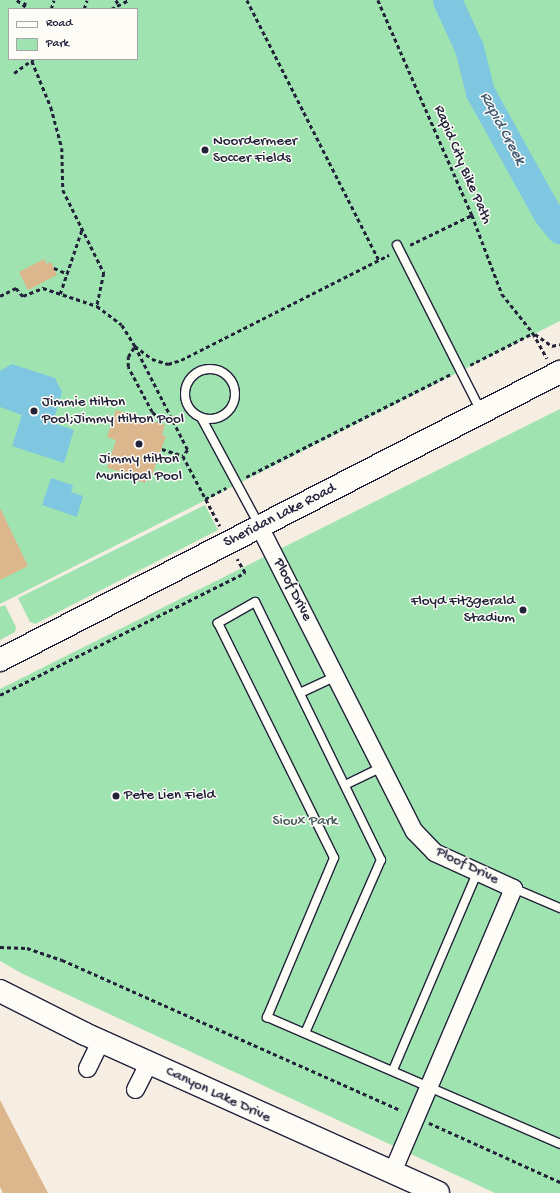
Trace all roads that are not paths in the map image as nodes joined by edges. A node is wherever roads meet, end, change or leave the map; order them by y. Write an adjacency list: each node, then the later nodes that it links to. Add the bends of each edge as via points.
1 (398, 248): 3 (lane)
2 (560, 372): 3 (street, Sheridan Lake Road)
3 (481, 412): 5 (street, Sheridan Lake Road)
4 (202, 419): 4 (lane, via 219,419 232,408 236,392 231,380 214,369 198,372 187,384 185,397 189,408); 5 (lane)
5 (259, 526): 6 (street, Sheridan Lake Road); 7 (street, Ploof Drive)
6 (0, 660)
7 (336, 676): 8 (lane); 9 (street, Ploof Drive)
8 (300, 693): 10 (lane); 15 (lane, via 256,602 218,623 334,858 267,1017)
9 (382, 767): 10 (lane); 11 (street, Ploof Drive, via 421,839 434,852)
10 (344, 785): 15 (lane, via 381,860)
11 (477, 874): 12 (street, Ploof Drive); 19 (lane)
12 (513, 888): 13 (lane); 20 (street, Ploof Drive)
13 (560, 908)
14 (0, 991): 16 (street, Canyon Lake Drive)
15 (305, 1033): 19 (lane)
16 (100, 1041): 17 (street, Canyon Lake Drive); 18 (street)
17 (148, 1063): 21 (street); 23 (street, Canyon Lake Drive)
18 (87, 1068)
19 (393, 1070): 20 (lane)
20 (430, 1086): 22 (lane); 23 (street, Ploof Drive)
21 (135, 1089)
22 (560, 1144)
23 (392, 1172): 24 (street, Canyon Lake Drive)
24 (438, 1193)

